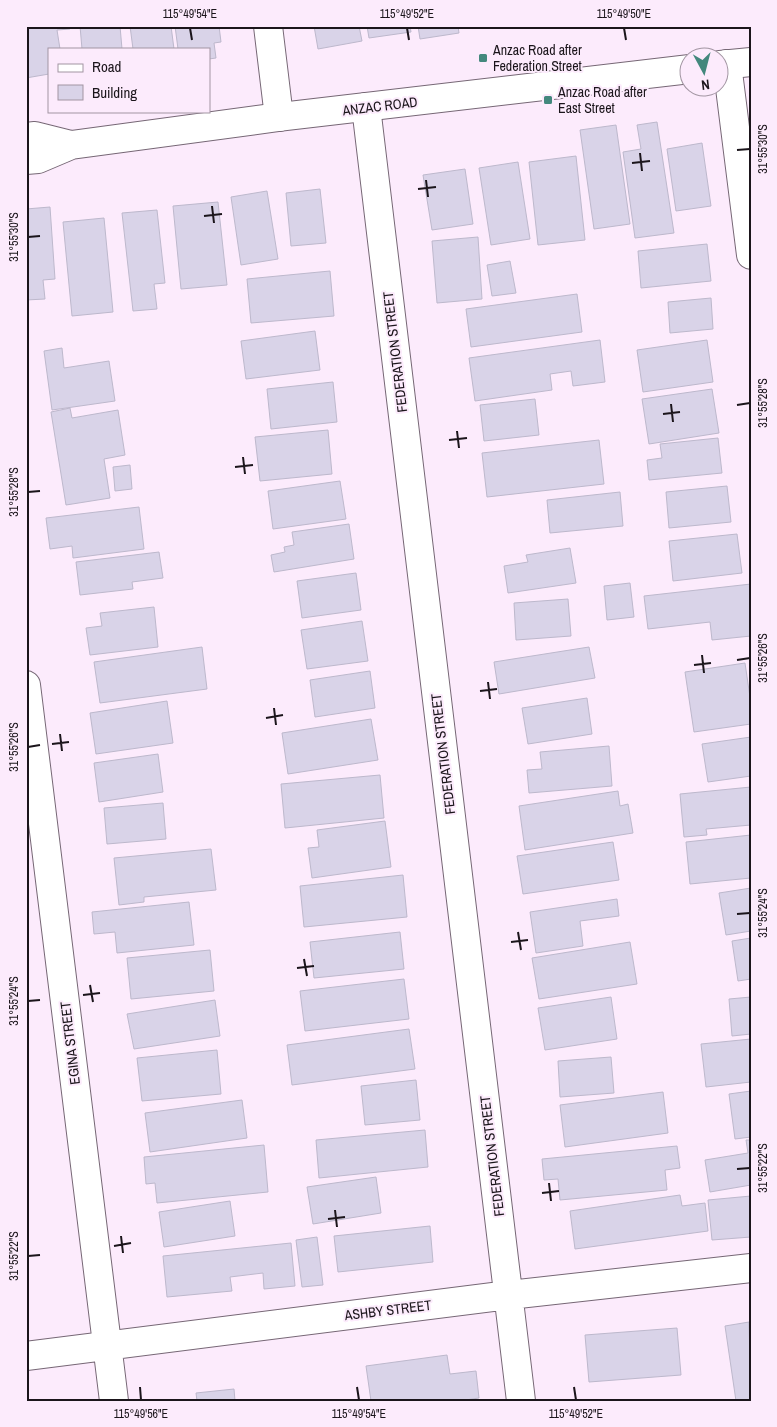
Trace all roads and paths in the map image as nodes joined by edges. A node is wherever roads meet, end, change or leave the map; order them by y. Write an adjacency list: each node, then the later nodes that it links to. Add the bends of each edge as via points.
1 (268, 26): 5 (street)
2 (733, 64): 9 (street)
3 (680, 70): 4 (street, ANZAC ROAD)
4 (366, 108): 5 (street, ANZAC ROAD); 12 (street, FEDERATION STREET)
5 (279, 117): 7 (street, ANZAC ROAD)
6 (26, 137): 7 (street, ANZAC ROAD, via 36,136)
7 (71, 144): 8 (street, ANZAC ROAD, via 38,159)
8 (26, 160)
9 (751, 255)
10 (26, 685): 13 (street, EGINA STREET)
11 (751, 1268): 12 (street, ASHBY STREET)
12 (508, 1295): 13 (street, ASHBY STREET); 16 (street, FEDERATION STREET)
13 (108, 1347): 14 (street, ASHBY STREET); 15 (street, EGINA STREET)
14 (26, 1356)
15 (114, 1401)
16 (521, 1401)

